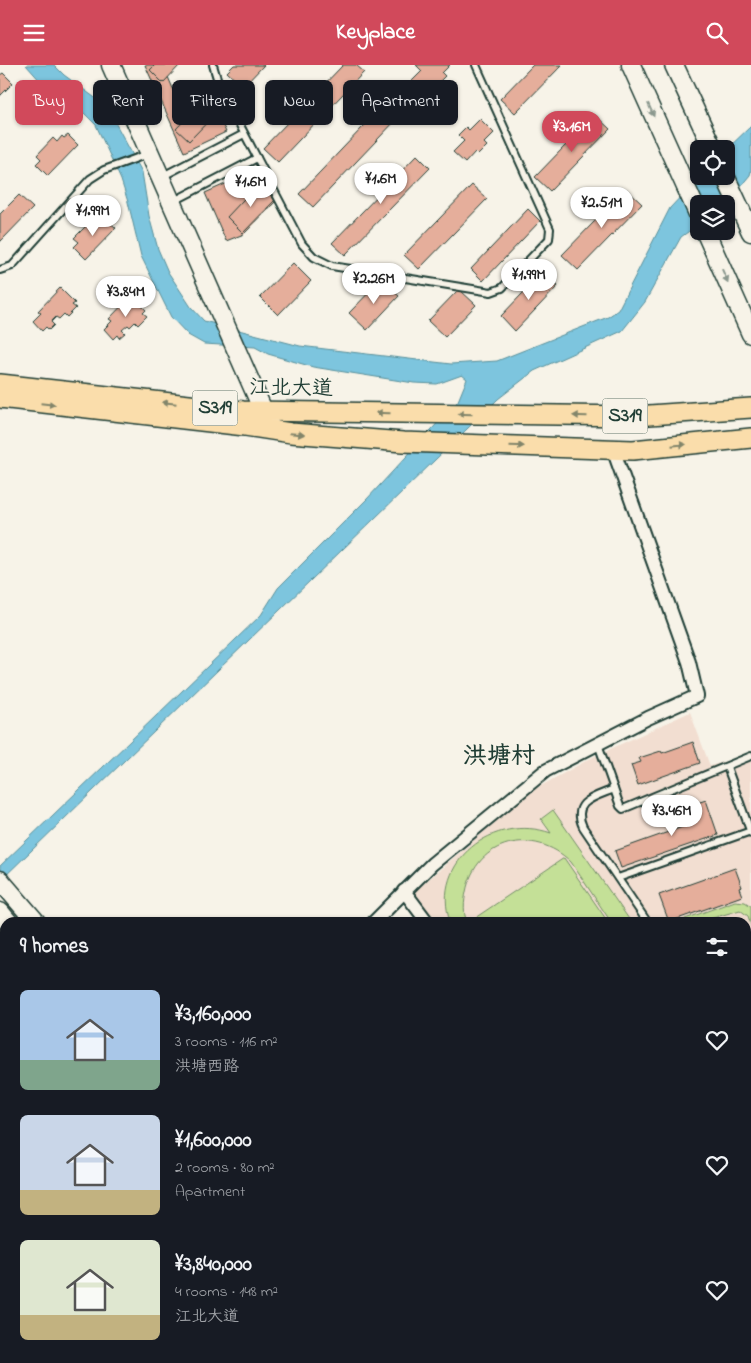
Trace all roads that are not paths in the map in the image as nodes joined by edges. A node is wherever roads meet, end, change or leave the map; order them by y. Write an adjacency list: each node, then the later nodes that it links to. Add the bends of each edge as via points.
1 (111, 65): 8 (main road)
2 (213, 65): 6 (lane, via 219,85)
3 (476, 65): 9 (lane, via 550,229 549,239 502,288 490,292 332,266 314,257 302,244)
4 (631, 65): 12 (main road, one-way to 12)
5 (674, 65): 7 (main road)
6 (244, 134): 9 (lane); 10 (lane)
7 (709, 140)
8 (150, 153): 10 (main road); 16 (lane, via 104,170 90,179 12,266)
9 (257, 158): 13 (lane)
10 (160, 177): 13 (main road)
11 (729, 185): 14 (main road)
12 (690, 196)
13 (171, 202): 21 (main road)
14 (751, 232)
15 (709, 240): 17 (main road, one-way to 17)
16 (0, 270)
17 (751, 334)
18 (0, 384): 21 (main road, 江北大道 / S319, one-way to 18)
19 (0, 398): 22 (main road, 江北大道 / S319, one-way to 22)
20 (751, 409): 21 (main road, 江北大道 / S319, one-way to 21, via 635,416)
21 (263, 411): 22 (main road)
22 (273, 431): 24 (main road, 江北大道 / S319, one-way to 24, via 403,442)
23 (751, 438): 24 (main road, S319, one-way to 23, via 633,450)
24 (612, 449): 25 (street, via 689,662 697,696)
25 (598, 744): 28 (lane); 32 (street, via 545,771 432,863)
26 (751, 756): 27 (lane)
27 (727, 767): 28 (lane, via 623,809); 29 (lane)
28 (614, 789): 30 (lane, via 587,801 580,808 579,817)
29 (751, 832): 30 (lane)
30 (618, 878): 36 (lane)
31 (0, 880): 33 (main road)
32 (404, 891): 34 (street); 35 (street)
33 (32, 917)
34 (379, 917)
35 (424, 917)
36 (644, 917)

